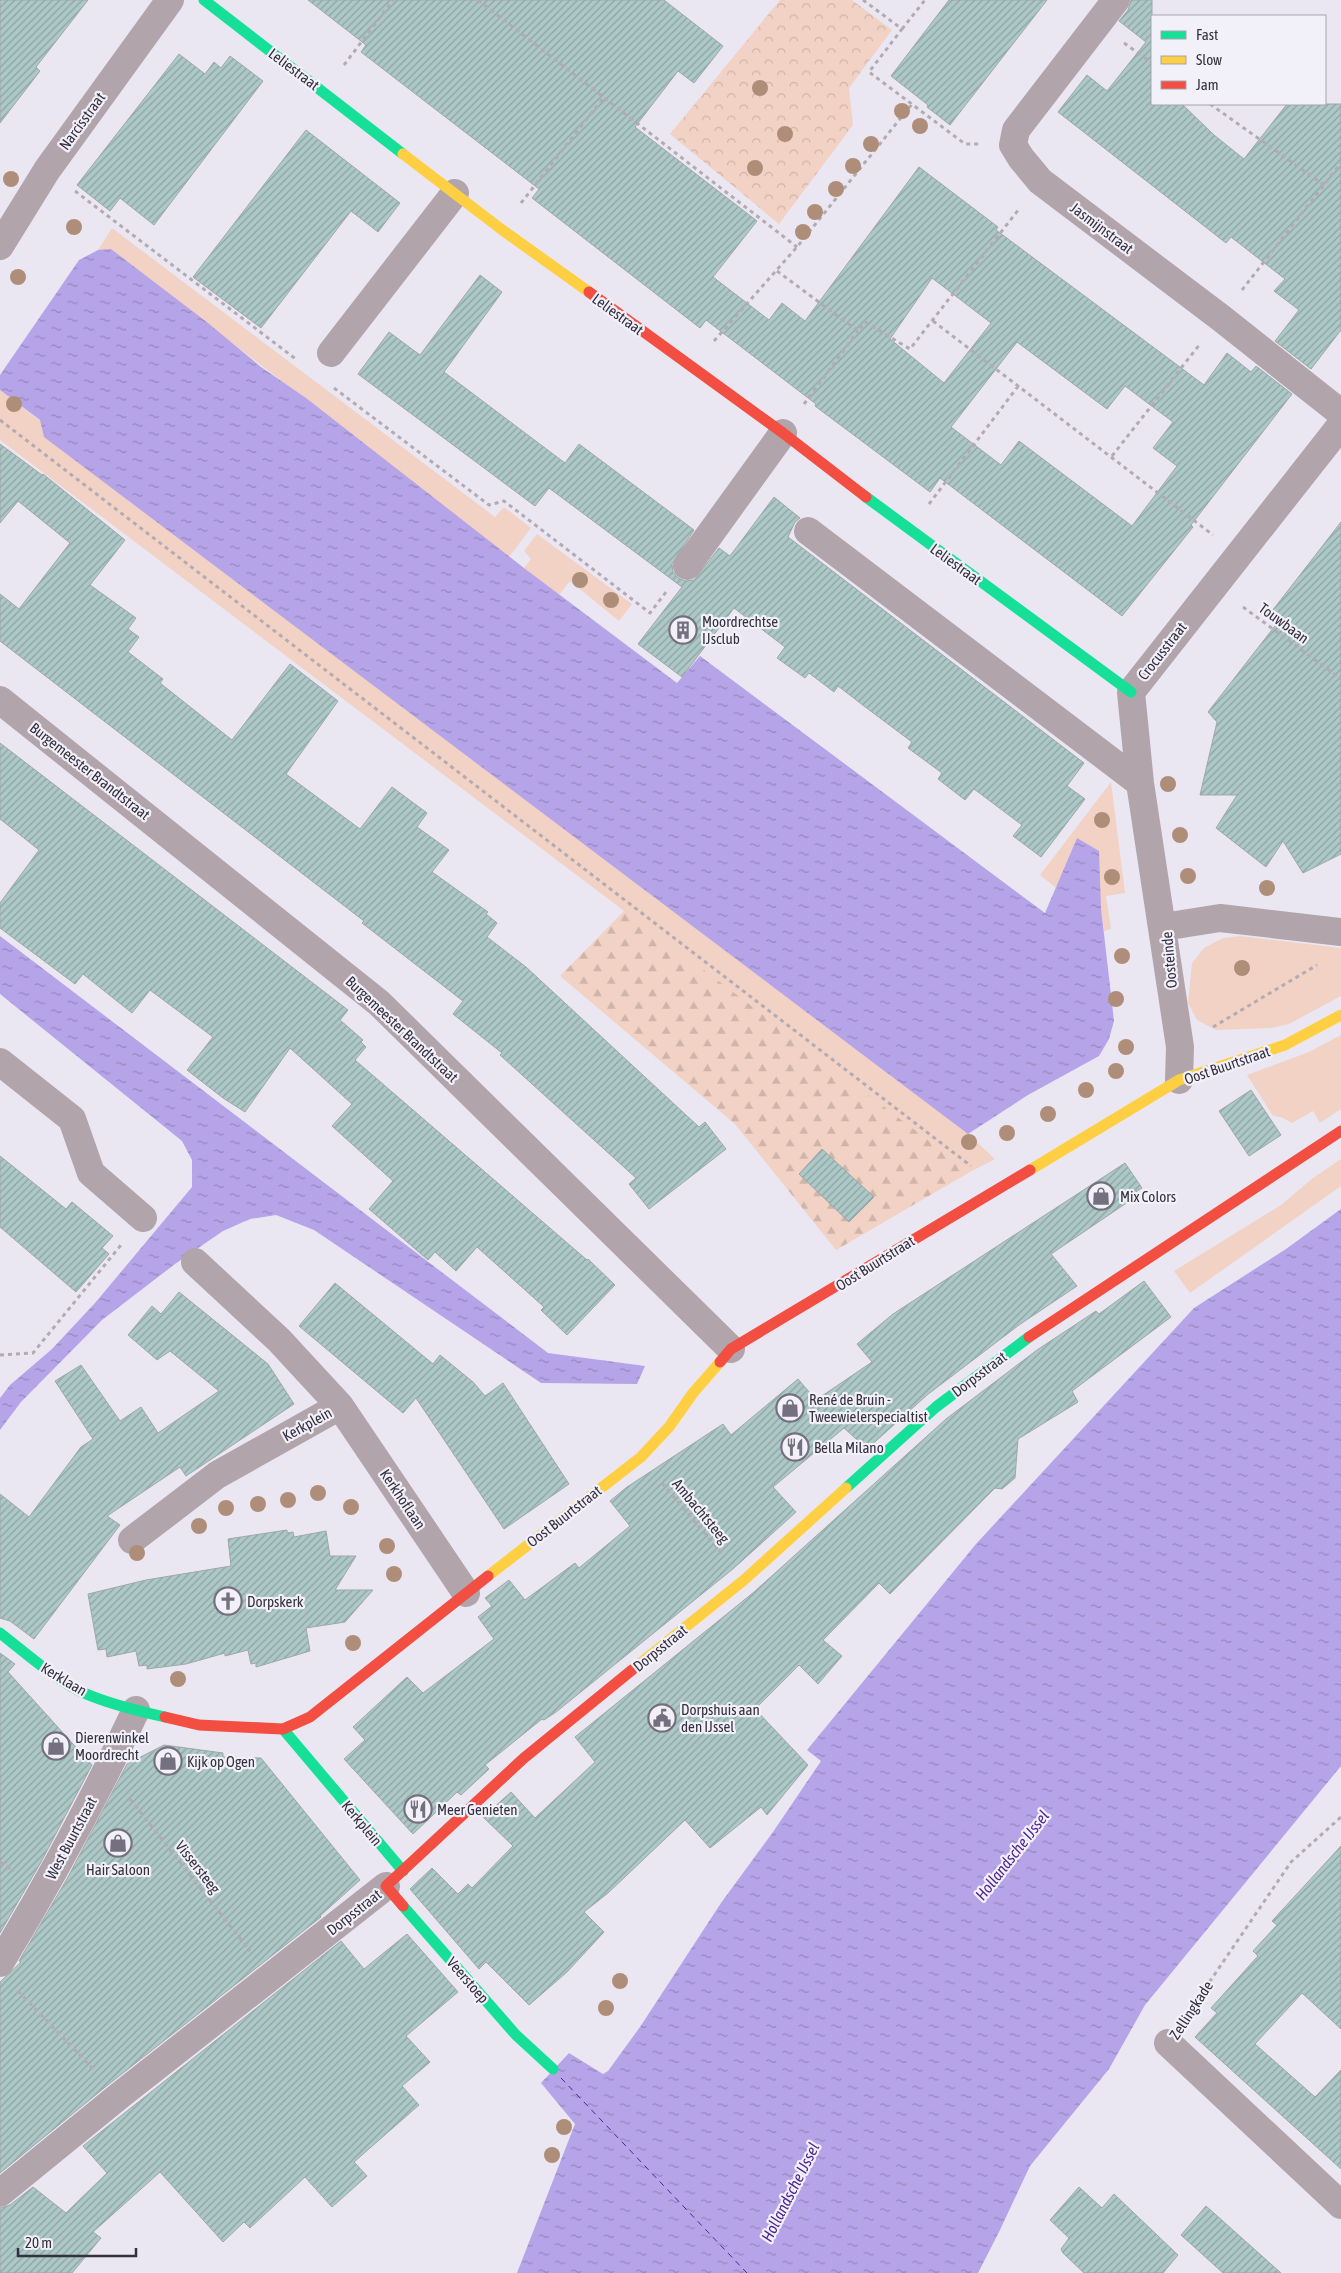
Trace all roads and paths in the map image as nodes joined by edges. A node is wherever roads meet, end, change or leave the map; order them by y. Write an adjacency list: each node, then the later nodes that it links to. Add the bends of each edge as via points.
1 (170, 0): 14 (street, Narcisstraat)
2 (204, 0): 9 (street, Leliestraat)
3 (393, 0): 9 (path)
4 (478, 0): 10 (path)
5 (863, 0): 8 (path)
6 (924, 0): 8 (path)
7 (1116, 0): 13 (street, via 1016,130)
8 (902, 29): 11 (path, via 870,72)
9 (324, 92): 17 (street, Leliestraat)
10 (604, 97): 18 (path); 20 (path)
11 (912, 104): 13 (path, via 965,144); 20 (path)
12 (1211, 105): 16 (path)
13 (1013, 145): 15 (street, Jasmijnstraat)
14 (47, 170): 19 (street, Narcisstraat); 25 (path)
15 (1040, 181): 22 (path); 29 (street, Jasmijnstraat)
16 (1324, 185)
17 (455, 193): 18 (street, Leliestraat); 24 (street)
18 (501, 229): 26 (street, Leliestraat)
19 (0, 246)
20 (797, 247): 21 (path)
21 (776, 271): 23 (path); 26 (path)
22 (933, 321): 23 (path, via 910,349 865,322); 27 (path)
23 (858, 331): 32 (path)
24 (331, 353)
25 (299, 362)
26 (691, 366): 32 (street, Leliestraat)
27 (1019, 385): 33 (path); 35 (path)
28 (331, 386): 36 (path, via 488,505 504,501 650,613)
29 (1341, 412)
30 (0, 420): 50 (path)
31 (1341, 425): 35 (street, Crocusstraat)
32 (783, 433): 33 (street, Leliestraat); 36 (street)
33 (909, 530): 39 (street, Leliestraat)
34 (808, 531): 41 (street)
35 (1239, 555): 37 (street, Crocusstraat)
36 (687, 566)
37 (1214, 585): 38 (path, Touwbaan); 39 (street, Crocusstraat)
38 (1341, 679)
39 (1130, 692): 41 (street, Crocusstraat)
40 (0, 700): 53 (street, Burgemeester Brandtstraat, via 379,1003)
41 (1140, 783): 42 (street, Crocusstraat)
42 (1163, 927): 43 (street, Oosteinde, via 1220,918); 46 (street, Oosteinde)
43 (1341, 932)
44 (1324, 961): 46 (path)
45 (1341, 1015): 48 (street, Oost Buurtstraat, via 1284,1045)
46 (1180, 1047): 48 (street, Oosteinde)
47 (0, 1062): 51 (street, via 72,1119 91,1173)
48 (1179, 1080): 50 (street, Oost Buurtstraat)
49 (1341, 1131): 58 (street, Dorpsstraat, via 1028,1337 936,1407)
50 (998, 1187): 53 (street, Oost Buurtstraat)
51 (143, 1218): 54 (path, via 33,1353)
52 (195, 1262): 55 (street, Kerkplein, via 279,1340)
53 (732, 1349): 56 (street, Oost Buurtstraat)
54 (0, 1355)
55 (340, 1406): 57 (street, Kerkplein, via 217,1475); 59 (street, Kerkhoflaan)
56 (641, 1457): 58 (path, Ambachtsteeg); 59 (street, Oost Buurtstraat)
57 (132, 1540)
58 (744, 1580): 65 (street, Dorpsstraat, via 524,1758)
59 (466, 1592): 62 (street, via 339,1696 310,1717)
60 (0, 1633): 61 (street, Kerklaan, via 60,1679 86,1694)
61 (136, 1710): 62 (street, via 199,1725); 63 (street, West Buurtstraat)
62 (283, 1729): 65 (street, Kerkplein)
63 (108, 1770): 66 (street, West Buurtstraat, via 44,1891); 67 (path, Vissersteeg)
64 (1341, 1817): 69 (path, Zellingkade, via 1291,1862)
65 (395, 1879): 67 (street, Dorpsstraat); 70 (street, Veerstoep, via 516,2035)
66 (0, 1963)
67 (271, 1977): 71 (street, Dorpsstraat)
68 (13, 1987): 71 (path)
69 (1168, 2043): 73 (street, Zellingkade)
70 (553, 2069)
71 (119, 2096): 72 (street, Dorpsstraat)
72 (0, 2193)
73 (1341, 2205)

